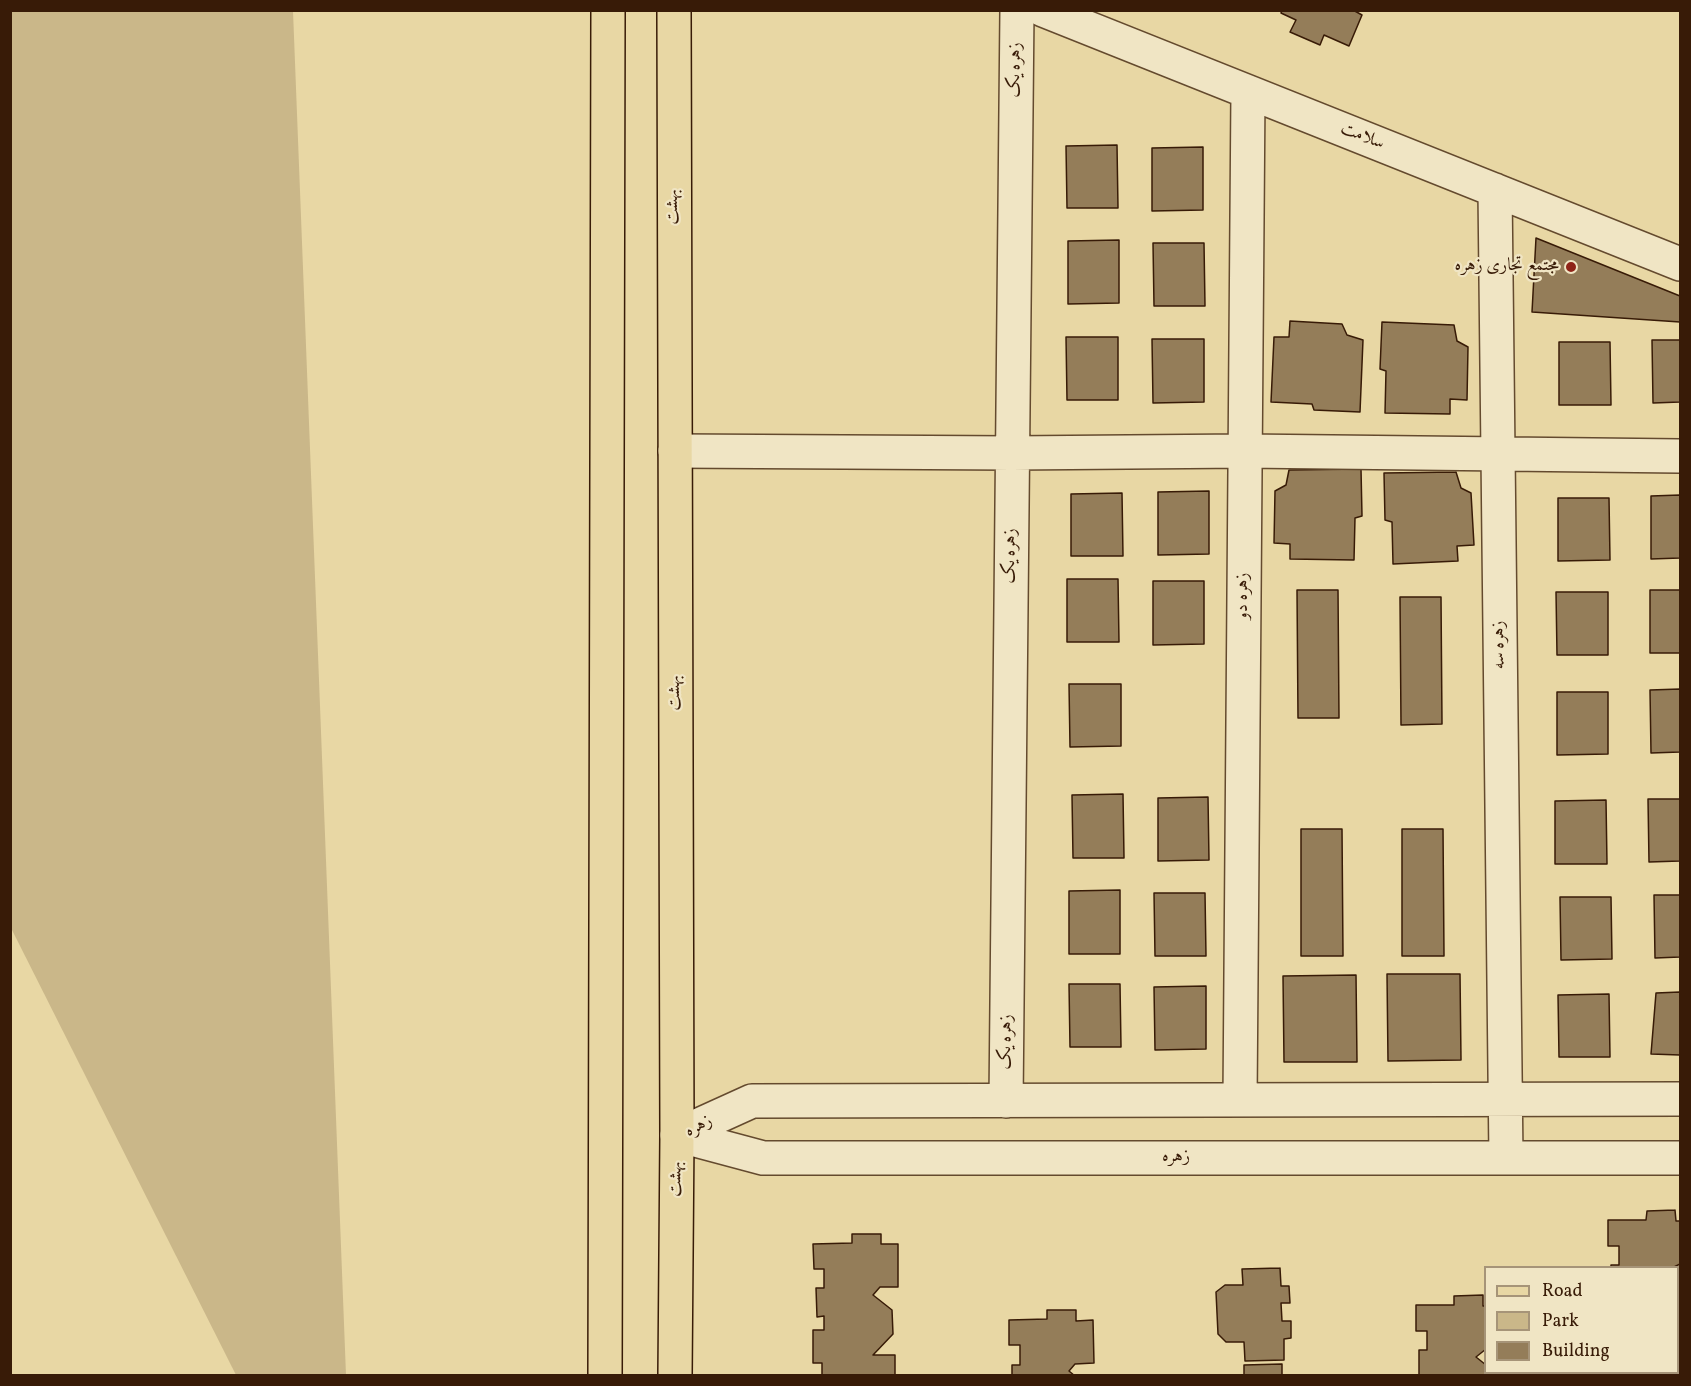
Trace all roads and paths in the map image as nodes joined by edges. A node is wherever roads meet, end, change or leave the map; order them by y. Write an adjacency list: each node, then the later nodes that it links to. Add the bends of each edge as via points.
1 (608, 10): 20 (main road)
2 (674, 10): 8 (main road, بهشت)
3 (1017, 10): 10 (street, زهره یک)
4 (1043, 10): 5 (street, سلامت)
5 (1248, 92): 6 (street, سلامت); 9 (street, زهره دو)
6 (1495, 190): 7 (street, سلامت); 11 (street, زهره سه)
7 (1680, 264)
8 (675, 451): 10 (street); 17 (main road, بهشت)
9 (1245, 451): 10 (street); 11 (street); 14 (street, زهره دو)
10 (1012, 453): 16 (street, زهره یک)
11 (1497, 456): 12 (street); 15 (street, زهره سه)
12 (1680, 456)
13 (1680, 1099): 15 (street, زهره)
14 (1240, 1100): 15 (street, زهره); 16 (street, زهره)
15 (1505, 1100): 18 (street, زهره سه)
16 (1006, 1101): 17 (street, زهره, via 752,1101)
17 (677, 1135): 18 (street, زهره, via 763,1158); 21 (main road, بهشت)
18 (1506, 1158): 19 (street, زهره)
19 (1680, 1158)
20 (605, 1376)
21 (675, 1376)

